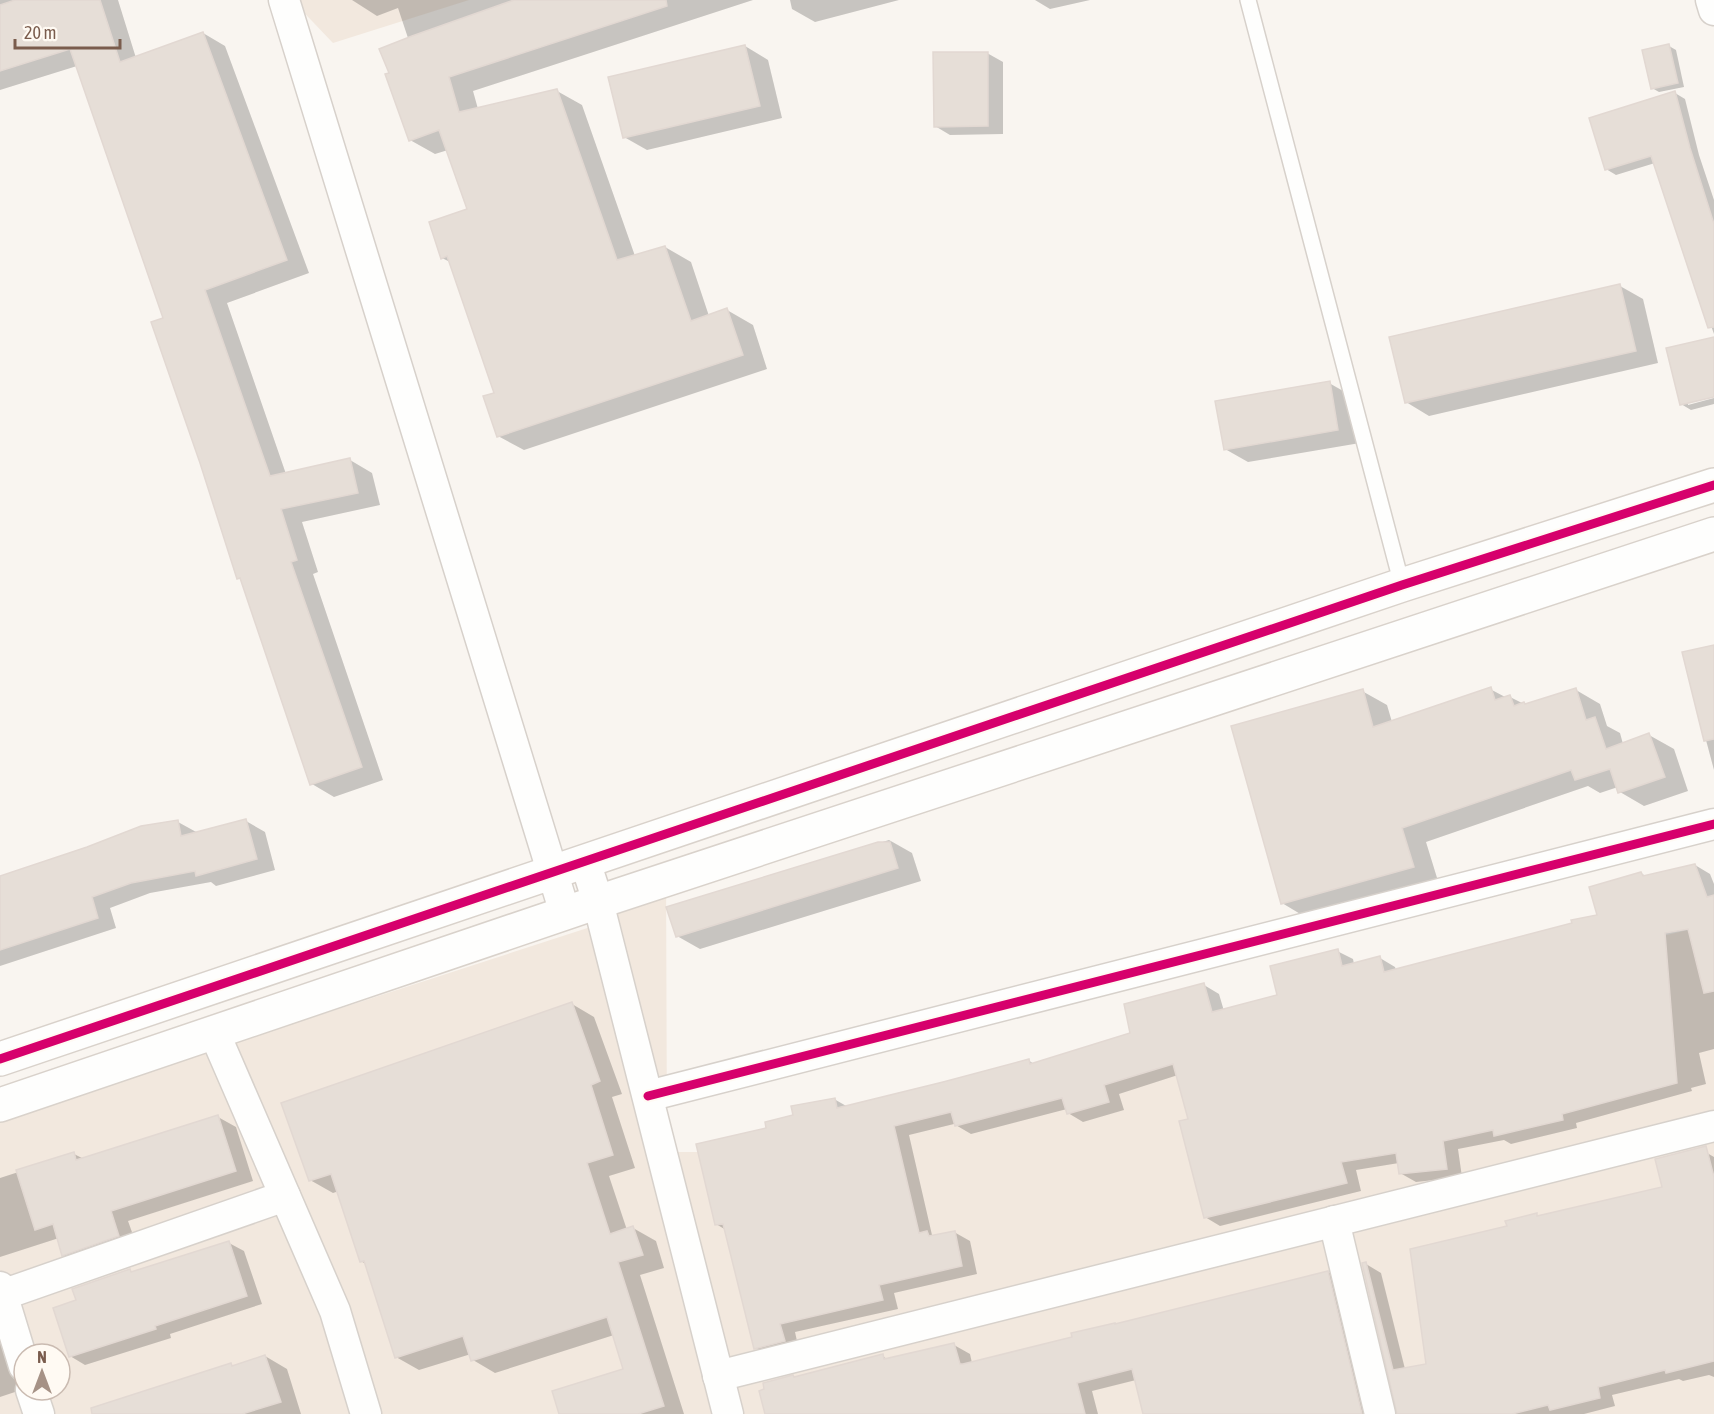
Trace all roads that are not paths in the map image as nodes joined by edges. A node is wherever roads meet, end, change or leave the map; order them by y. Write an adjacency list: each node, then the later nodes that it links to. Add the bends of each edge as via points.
1 (284, 0): 10 (street)
2 (1248, 0): 7 (lane)
3 (1711, 0): 4 (street)
4 (1714, 10)
5 (1714, 485): 7 (street)
6 (1714, 534): 11 (street)
7 (1402, 585): 9 (street)
8 (1714, 824): 15 (street)
9 (585, 861): 10 (street); 11 (street)
10 (553, 872): 12 (street); 14 (street)
11 (598, 902): 12 (street); 15 (street)
12 (565, 913): 13 (street)
13 (214, 1032): 16 (street); 18 (street)
14 (0, 1059)
15 (648, 1096): 22 (street)
16 (0, 1104)
17 (1714, 1125): 19 (street)
18 (285, 1196): 20 (street); 23 (street, via 335,1311)
19 (1334, 1221): 22 (street); 25 (street)
20 (1, 1291): 21 (street)
21 (17, 1342)
22 (718, 1376): 24 (street)
23 (366, 1414)
24 (728, 1414)
25 (1380, 1414)

